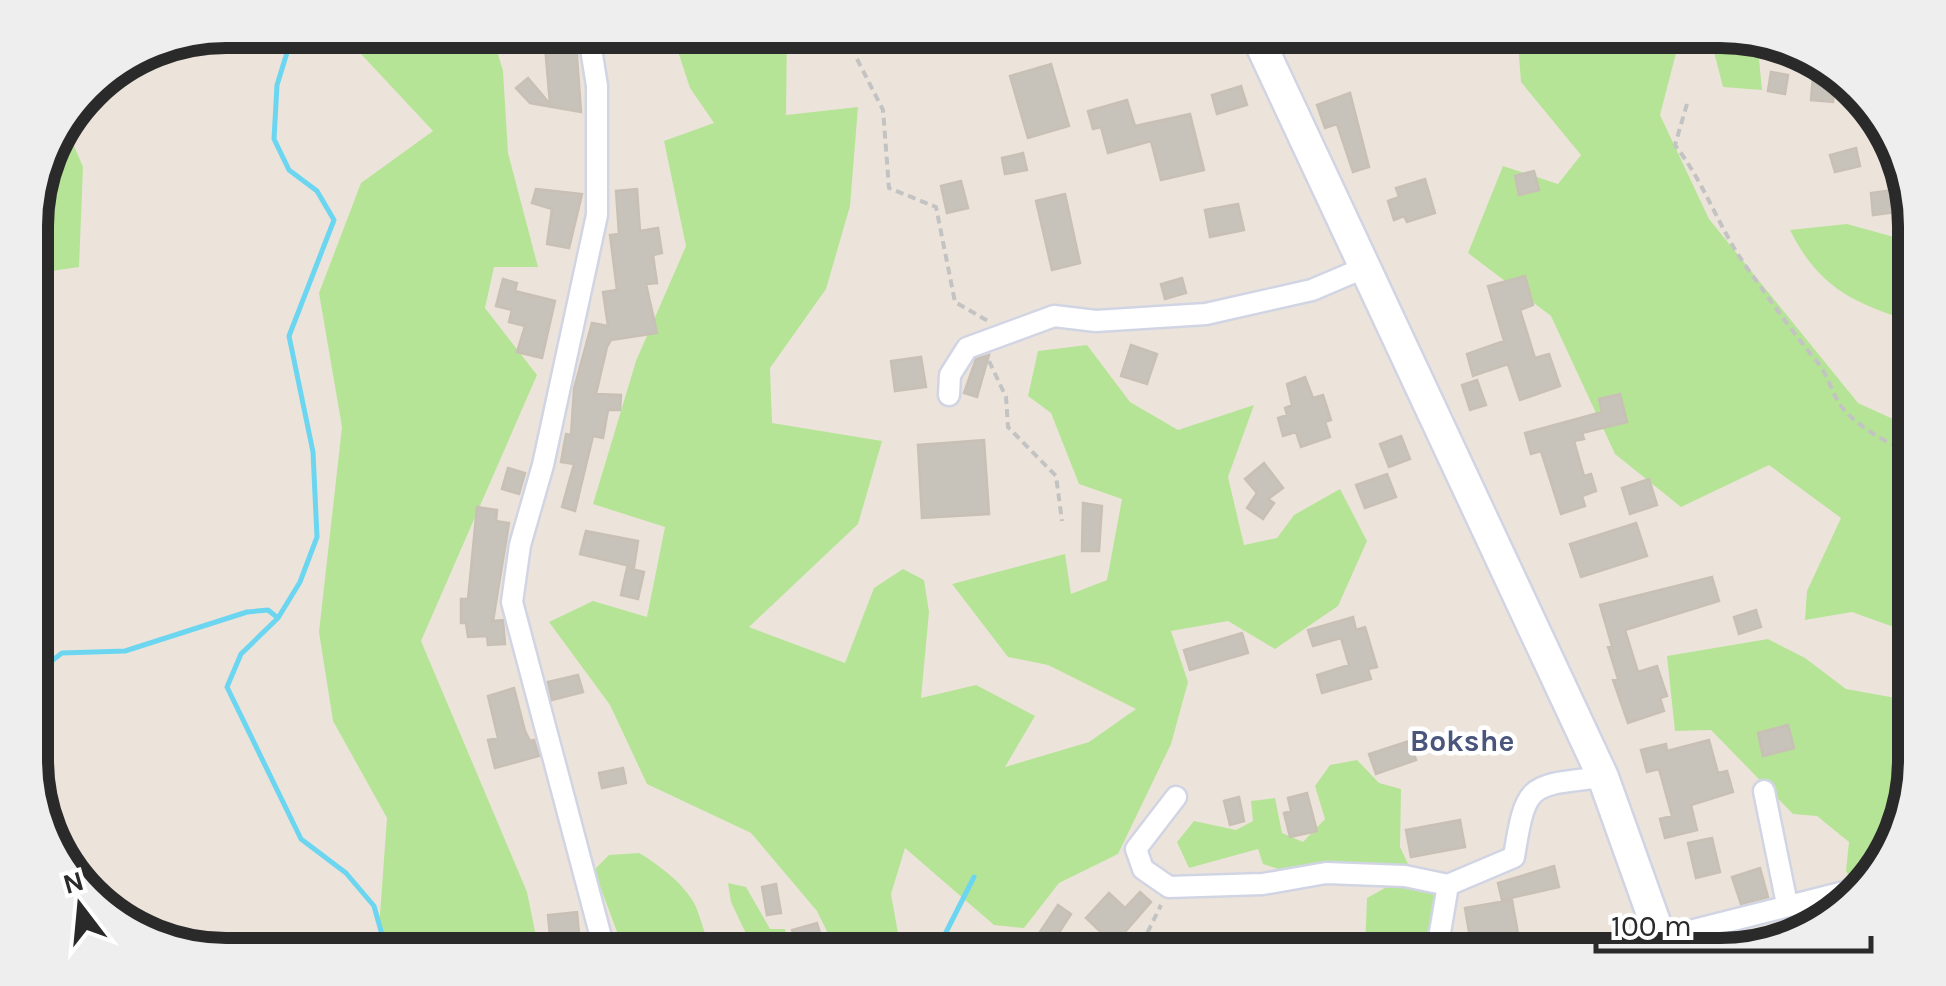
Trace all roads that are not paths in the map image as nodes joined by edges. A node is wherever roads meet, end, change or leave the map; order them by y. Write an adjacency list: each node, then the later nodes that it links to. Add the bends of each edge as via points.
1 (591, 48): 11 (street, via 597,215 512,602)
2 (1263, 48): 3 (main road)
3 (1366, 267): 4 (street, via 1312,290 1206,314 1054,316 967,348 950,376); 5 (main road)
4 (948, 395)
5 (1603, 777): 8 (street, via 1538,786 1520,819 1514,857); 13 (main road)
6 (1764, 792): 10 (street)
7 (1176, 796): 8 (street, via 1136,849 1143,869 1169,886 1263,884 1326,874)
8 (1448, 884): 12 (street)
9 (1840, 892): 10 (street)
10 (1787, 904): 14 (street)
11 (601, 938)
12 (1439, 938)
13 (1661, 938)
14 (1690, 938)

